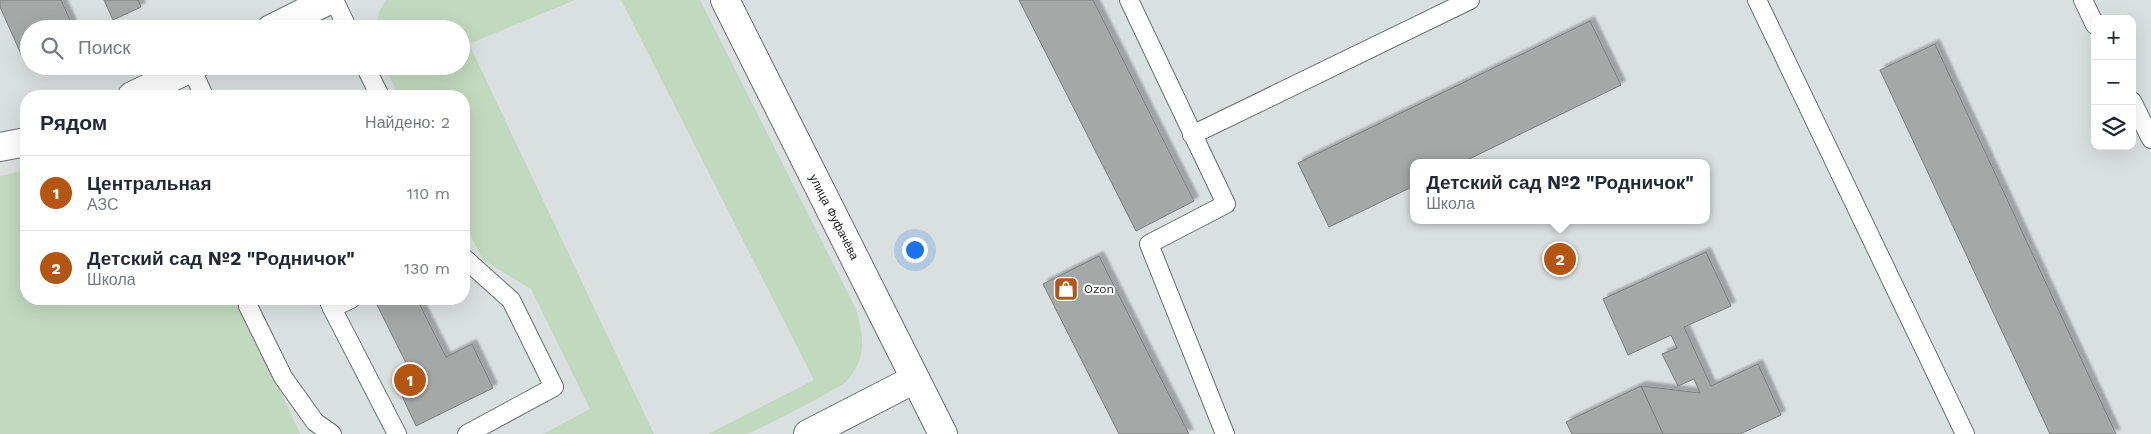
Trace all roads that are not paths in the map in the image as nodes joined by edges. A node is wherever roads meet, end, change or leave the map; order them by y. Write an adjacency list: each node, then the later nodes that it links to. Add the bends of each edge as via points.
1 (330, 0): 9 (street)
2 (334, 0): 10 (lane)
3 (725, 0): 25 (street, улица Фуфачёва)
4 (1129, 0): 18 (lane)
5 (1470, 0): 18 (lane)
6 (1757, 0): 32 (lane)
7 (2083, 0): 8 (lane)
8 (2091, 17)
9 (289, 20)
10 (344, 20)
11 (176, 75): 14 (street)
12 (196, 75): 15 (lane)
13 (370, 75): 16 (lane)
14 (145, 90)
15 (202, 90)
16 (377, 90)
17 (2134, 105): 19 (lane)
18 (1192, 135): 31 (lane, via 1226,204 1149,244)
19 (2151, 139)
20 (20, 143): 21 (street)
21 (0, 147)
22 (470, 263): 28 (lane, via 511,300 554,387)
23 (248, 305): 26 (lane, via 283,377 315,422)
24 (331, 305): 27 (lane)
25 (916, 379): 29 (street); 30 (street, улица Фуфачёва)
26 (332, 434)
27 (397, 434)
28 (466, 434)
29 (808, 434)
30 (943, 434)
31 (1225, 434)
32 (1965, 434)

